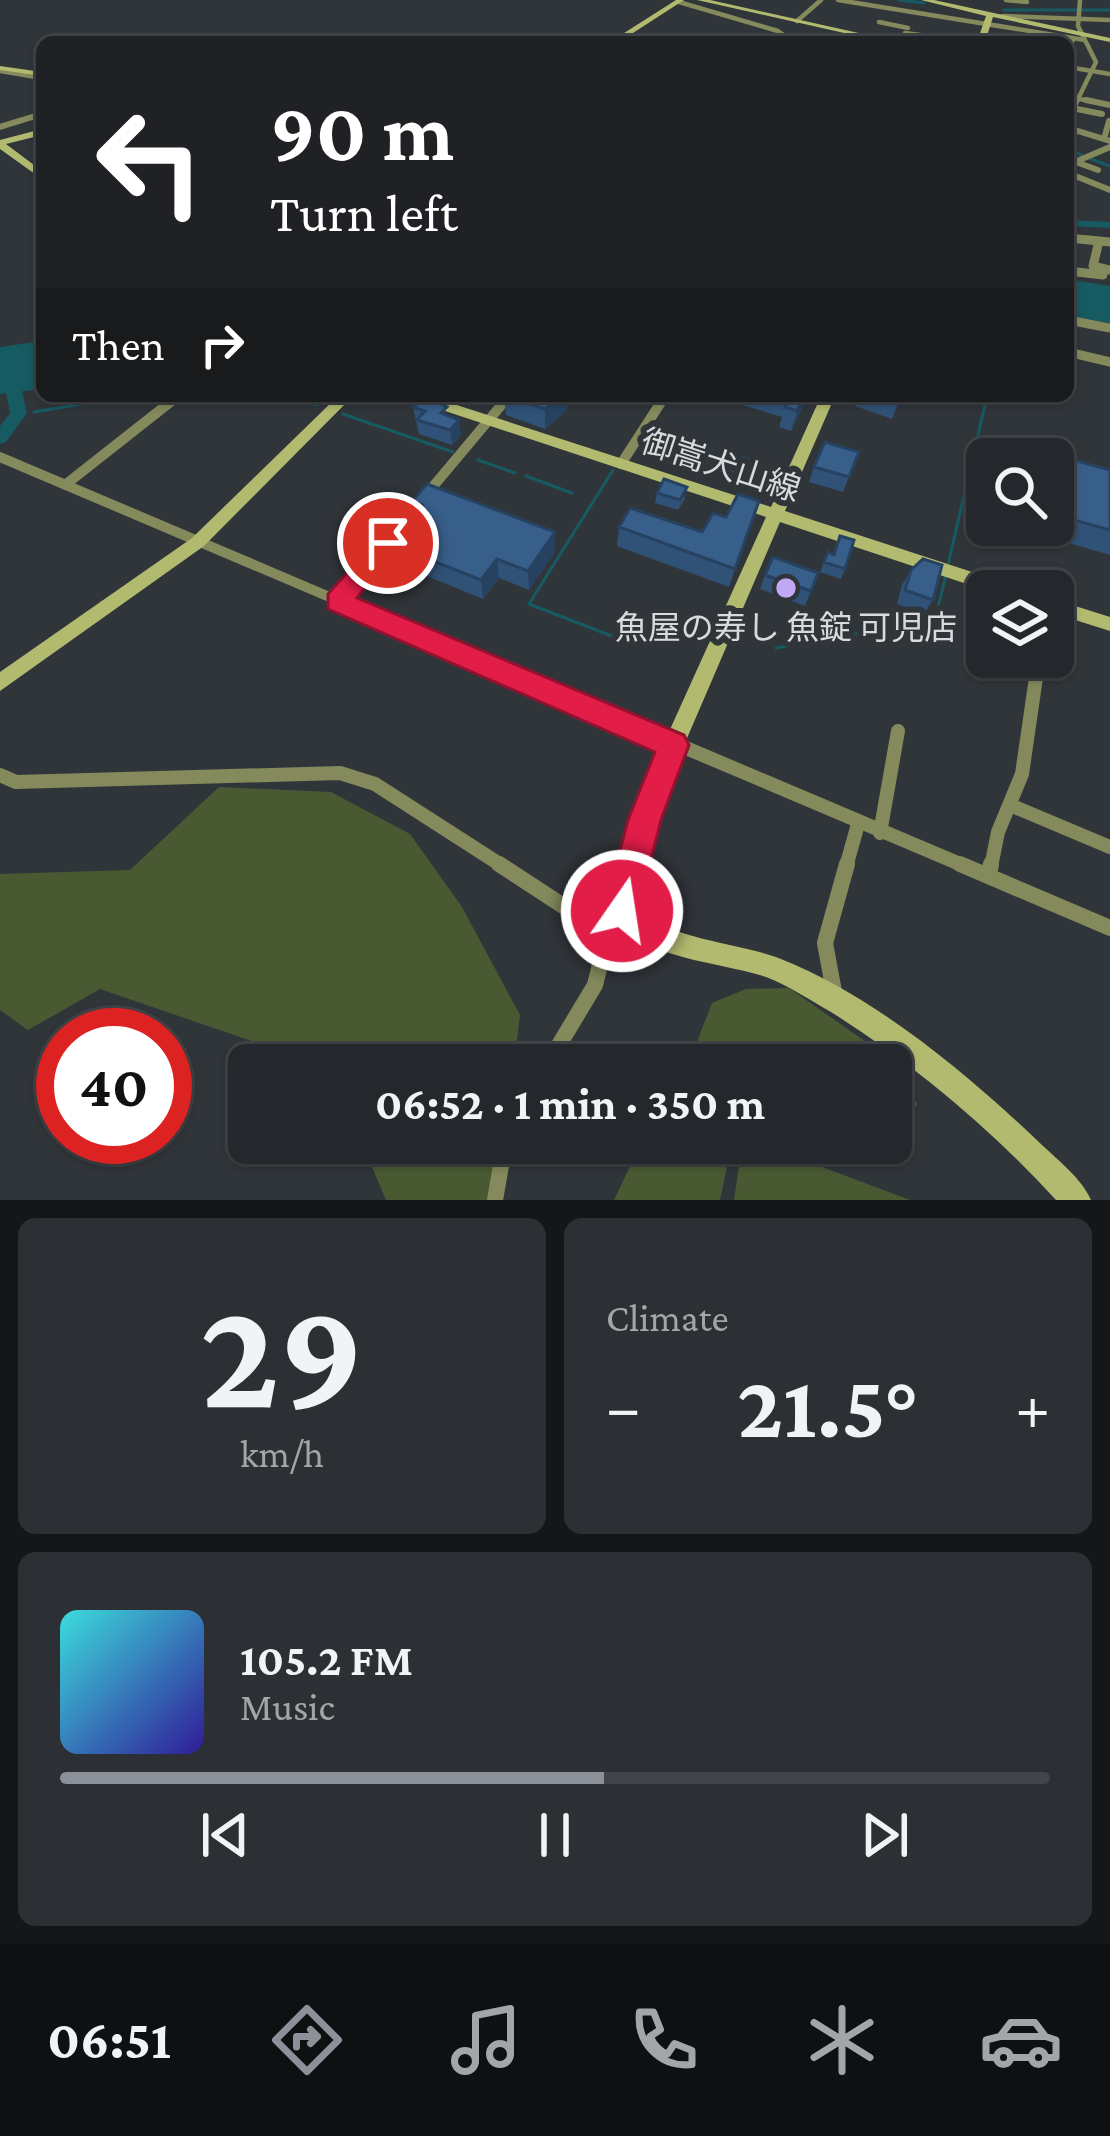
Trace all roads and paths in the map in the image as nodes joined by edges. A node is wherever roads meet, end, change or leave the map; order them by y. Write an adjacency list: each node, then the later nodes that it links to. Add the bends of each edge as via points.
1 (700, 0): 14 (street)
2 (821, 0): 14 (street)
3 (838, 0): 9 (street)
4 (1002, 0): 8 (street); 11 (street)
5 (1080, 0): 10 (street)
6 (680, 1): 18 (street); 19 (street)
7 (930, 1): 11 (street)
8 (1027, 2)
9 (916, 14): 16 (street); 17 (street)
10 (1079, 14): 12 (street); 13 (street); 28 (street)
11 (991, 15): 16 (street); 25 (street)
12 (1003, 16)
13 (1110, 19)
14 (796, 21): 20 (street)
15 (880, 24): 17 (street)
16 (986, 27): 23 (street); 24 (street)
17 (906, 31): 21 (street); 22 (street)
18 (624, 36)
19 (785, 36)
20 (868, 36)
21 (902, 36)
22 (932, 36)
23 (983, 36)
24 (1063, 36)
25 (1072, 36)
26 (1074, 36): 28 (street)
27 (1074, 37): 28 (street)
28 (1080, 38): 29 (street); 30 (street); 33 (street, via 1096,59)
29 (1110, 40)
30 (1074, 48)
31 (1074, 68): 33 (street)
32 (0, 69): 35 (street)
33 (1090, 70): 34 (street); 36 (street)
34 (1110, 74)
35 (36, 75)
36 (1074, 95)
37 (1074, 98): 38 (street)
38 (1110, 104)
39 (1074, 109): 41 (street)
40 (36, 116): 42 (street)
41 (1106, 117): 45 (street)
42 (0, 127)
43 (1074, 130): 45 (street)
44 (36, 133): 46 (street)
45 (1108, 142): 47 (street)
46 (0, 144): 50 (street)
47 (1074, 165)
48 (1074, 167): 51 (street)
49 (1074, 169): 52 (street)
50 (36, 170)
51 (1098, 170)
52 (1110, 190)
53 (1074, 239): 54 (street)
54 (1104, 242): 56 (street, via 1094,266)
55 (1074, 271): 56 (street)
56 (1110, 273)
57 (1074, 321): 58 (street)
58 (1110, 328)
59 (1074, 353): 60 (street)
60 (1110, 362)
61 (170, 402): 70 (street)
62 (340, 402): 72 (street)
63 (431, 402): 67 (street, 御嵩犬山線)
64 (504, 402): 67 (street)
65 (661, 402): 69 (street)
66 (825, 402): 71 (street)
67 (489, 421): 69 (street, 御嵩犬山線); 74 (street)
68 (0, 457): 70 (street)
69 (621, 464): 71 (street, 御嵩犬山線)
70 (65, 485): 72 (street)
71 (775, 514): 73 (street, 御嵩犬山線); 80 (street)
72 (198, 542): 74 (street); 78 (street)
73 (966, 575)
74 (337, 602): 80 (street)
75 (1074, 613): 76 (street)
76 (1110, 624)
77 (1037, 678): 82 (street)
78 (0, 683)
79 (898, 731): 84 (street)
80 (673, 745): 83 (street); 87 (street)
81 (0, 775): 87 (street, via 16,782 340,773 375,784 574,914)
82 (1010, 805): 85 (street); 86 (street)
83 (857, 824): 84 (street); 89 (street, via 825,943)
84 (880, 833): 86 (street)
85 (1110, 847)
86 (989, 875): 88 (street)
87 (616, 917): 89 (street, via 777,969); 90 (street, via 595,985)
88 (1110, 928)
89 (835, 1002): 93 (street, via 994,1118)
90 (560, 1044)
91 (501, 1164): 92 (street)
92 (495, 1200)
93 (1076, 1200)

